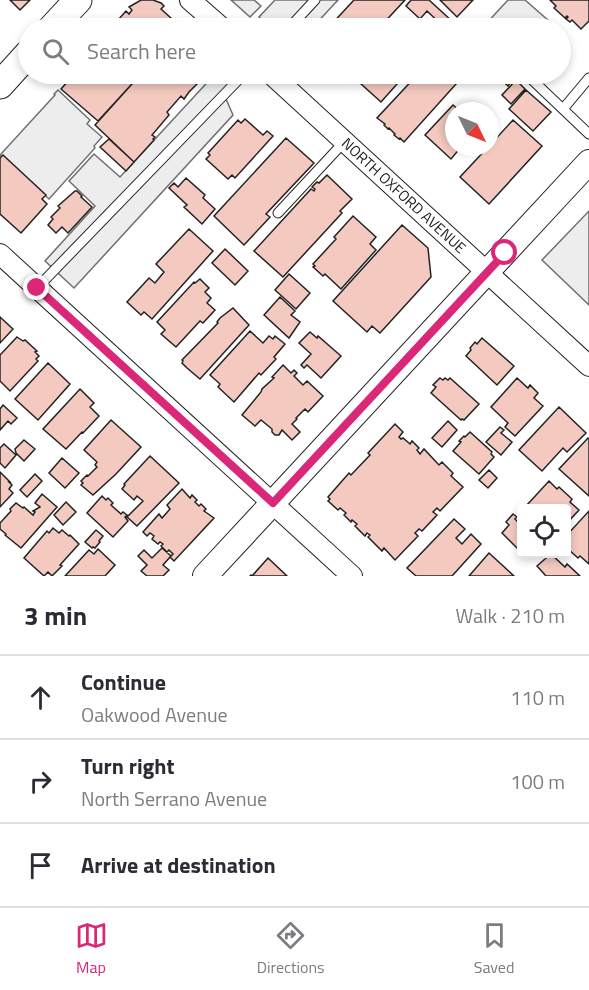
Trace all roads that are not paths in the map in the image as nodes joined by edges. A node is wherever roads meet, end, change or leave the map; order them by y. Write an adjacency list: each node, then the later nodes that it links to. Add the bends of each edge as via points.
1 (78, 0): 4 (main road)
2 (190, 0): 5 (street)
3 (315, 0): 6 (lane)
4 (61, 18)
5 (211, 18)
6 (298, 18)
7 (18, 65): 12 (main road)
8 (589, 78): 13 (lane)
9 (234, 84): 20 (lane)
10 (282, 84): 15 (street, NORTH OXFORD AVENUE)
11 (537, 84): 13 (lane)
12 (0, 85)
13 (563, 109): 14 (lane)
14 (589, 134)
15 (345, 141): 17 (lane); 19 (street, NORTH OXFORD AVENUE)
16 (589, 162): 19 (street)
17 (278, 213)
18 (0, 254): 20 (street)
19 (488, 272): 21 (street, NORTH OXFORD AVENUE); 22 (street)
20 (37, 288): 22 (street)
21 (589, 366)
22 (273, 503): 23 (street); 24 (street)
23 (205, 576)
24 (352, 576)

